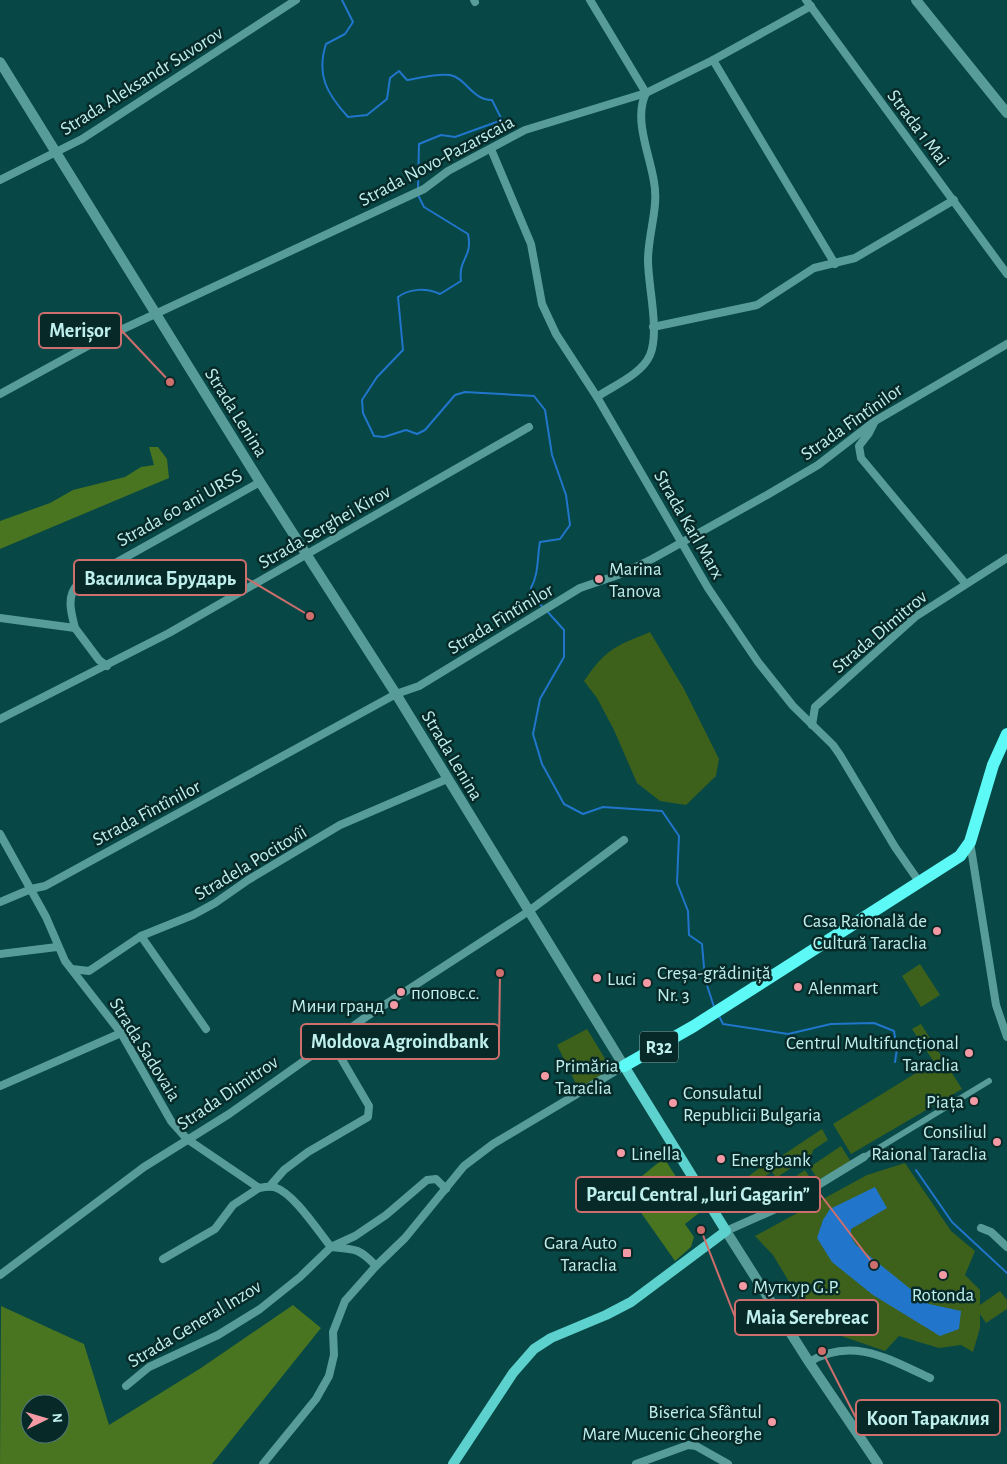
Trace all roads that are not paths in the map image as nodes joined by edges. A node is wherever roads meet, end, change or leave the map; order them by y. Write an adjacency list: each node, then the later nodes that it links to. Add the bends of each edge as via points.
1 (296, 0): 10 (street, Strada Aleksandr Suvorov)
2 (590, 0): 7 (street)
3 (916, 0): 8 (street)
4 (808, 3): 5 (street, Strada Novo-Pazarscaia); 12 (street, Strada 1 Mai)
5 (713, 60): 7 (street, Strada Novo-Pazarscaia); 13 (street)
6 (0, 62): 10 (street, Strada Lenina)
7 (646, 93): 9 (street, Strada Novo-Pazarscaia, via 526,130); 16 (street, via 642,100 642,122 656,197 648,261)
8 (1007, 113)
9 (491, 149): 15 (street, Strada Novo-Pazarscaia, via 448,171 424,189); 19 (street, Strada Karl Marx, via 531,244 545,314)
10 (57, 153): 11 (street, Strada Aleksandr Suvorov); 15 (street, Strada Lenina)
11 (0, 180)
12 (954, 200): 13 (street, via 855,258); 14 (street, Strada 1 Mai)
13 (835, 264): 16 (street, via 814,268 757,305)
14 (1007, 274)
15 (156, 314): 18 (street, Strada Novo-Pazarscaia, via 94,342); 22 (street, Strada Lenina)
16 (652, 327): 19 (street, via 653,344 644,364)
17 (1007, 344): 20 (street, Strada Fîntînilor)
18 (0, 394)
19 (597, 397): 23 (street, Strada Karl Marx)
20 (875, 421): 23 (street, Strada Fîntînilor, via 818,465); 26 (street, via 859,446 861,458)
21 (529, 427): 24 (street, Strada Serghei Kirov)
22 (260, 482): 24 (street, Strada Lenina); 28 (street, Strada 60 ani URSS, via 85,578 71,590)
23 (680, 542): 30 (street, Strada Fîntînilor, via 621,574 580,588 419,686); 32 (street, Strada Karl Marx, via 758,662)
24 (308, 554): 29 (street, Strada Serghei Kirov); 30 (street, Strada Lenina)
25 (1007, 558): 26 (street, Strada Dimitrov)
26 (964, 583): 32 (street, Strada Dimitrov, via 915,617 815,707)
27 (0, 618): 28 (street)
28 (76, 628): 29 (street)
29 (107, 666): 31 (street, Strada Serghei Kirov)
30 (396, 694): 34 (street, Strada Lenina); 39 (street, Strada Fîntînilor, via 44,886)
31 (0, 719)
32 (812, 725): 38 (street, Strada Karl Marx, via 840,755)
33 (1007, 734): 37 (main road, R32, via 993,765)
34 (447, 779): 41 (street, Strada Lenina); 42 (street, Stradela Pocitovîi, via 340,825 193,915)
35 (0, 834): 39 (street, Strada Sadovaia)
36 (624, 840): 41 (street, Strada Dimitrov)
37 (970, 842): 38 (main road, R32, via 960,856); 48 (street, via 996,1005)
38 (920, 883): 50 (main road, R32, via 694,1026)
39 (31, 889): 40 (street, Strada Fîntînilor); 43 (street, Strada Sadovaia)
40 (0, 902)
41 (529, 911): 49 (street, Strada Dimitrov); 50 (street, Strada Lenina)
42 (141, 936): 45 (street, Stradela Pocitovîi, via 89,971); 46 (street)
43 (57, 947): 44 (street); 45 (street, Strada Sadovaia)
44 (0, 954)
45 (72, 970): 47 (street, Strada Sadovaia)
46 (206, 1029)
47 (121, 1033): 52 (street); 53 (street, Strada Sadovaia, via 171,1121)
48 (1007, 1037)
49 (331, 1041): 53 (street, Strada Dimitrov, via 229,1114); 55 (street, via 369,1106 369,1114 366,1120 284,1170)
50 (624, 1066): 57 (street, via 477,1154); 59 (main road, Strada Lenina)
51 (989, 1081): 54 (street)
52 (0, 1086)
53 (187, 1139): 56 (street, Strada Sadovaia); 64 (street, Strada Dimitrov, via 144,1167)
54 (864, 1157): 59 (street, via 787,1204)
55 (270, 1186): 56 (street); 60 (street, via 291,1200)
56 (259, 1188): 62 (street, via 233,1205 215,1229)
57 (446, 1189): 60 (street, Strada General Inzov, via 436,1179 426,1180 386,1216); 63 (street, via 405,1238)
58 (981, 1228): 61 (street, via 991,1232)
59 (726, 1231): 65 (street, Strada Lenina); 69 (main road, via 631,1302 550,1338 534,1349 514,1373)
60 (331, 1247): 63 (street, via 354,1248); 67 (street, Strada General Inzov, via 260,1309 218,1334 149,1367)
61 (1007, 1247)
62 (163, 1258)
63 (376, 1266): 68 (street, via 345,1301 337,1317 329,1376 316,1399)
64 (0, 1275)
65 (808, 1362): 66 (street, via 822,1354 853,1349 884,1357); 72 (street, Strada Lenina)
66 (930, 1378)
67 (126, 1386)
68 (263, 1464)
69 (453, 1464)
70 (636, 1464): 71 (street, via 696,1446)
71 (728, 1464)
72 (878, 1464)

